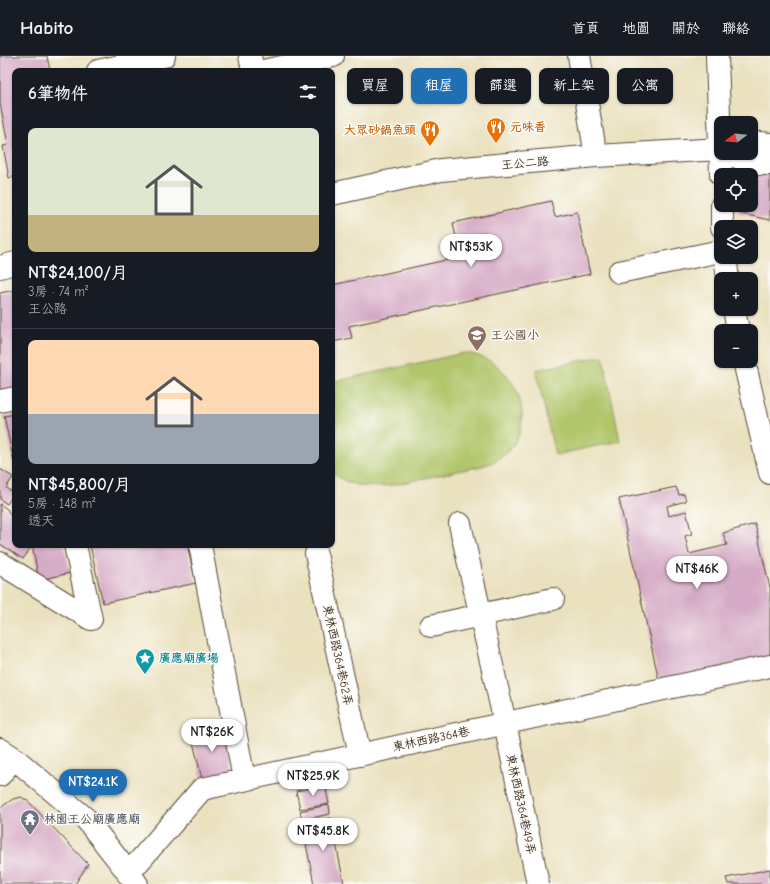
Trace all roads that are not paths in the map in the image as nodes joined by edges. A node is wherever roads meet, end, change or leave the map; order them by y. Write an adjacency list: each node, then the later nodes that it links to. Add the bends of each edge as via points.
1 (95, 56): 7 (street)
2 (164, 56): 8 (street)
3 (250, 56): 9 (street)
4 (333, 56): 10 (street)
5 (579, 56): 15 (street)
6 (717, 56): 11 (street)
7 (97, 68)
8 (111, 68)
9 (252, 68)
10 (277, 68)
11 (720, 116)
12 (758, 143): 13 (street)
13 (770, 144)
14 (714, 149): 15 (street, 王公二路)
15 (596, 156): 18 (street, 王公二路, via 441,170)
16 (744, 160): 17 (street, via 752,164)
17 (770, 164)
18 (335, 193)
19 (714, 252): 22 (street)
20 (12, 264): 21 (street)
21 (0, 267)
22 (619, 272)
23 (746, 368): 26 (street)
24 (12, 399): 25 (street)
25 (0, 401)
26 (770, 473)
27 (460, 524): 33 (street, 東林西路364巷49弄)
28 (76, 548): 31 (street, via 91,619)
29 (201, 548): 40 (street)
30 (316, 554): 38 (street, 東林西路364巷62弄)
31 (0, 563)
32 (553, 599): 33 (street)
33 (480, 616): 34 (street); 36 (street, 東林西路364巷49弄)
34 (431, 626)
35 (770, 666): 36 (street, 東林西路364巷)
36 (505, 723): 38 (street, 東林西路364巷); 42 (street, 東林西路364巷49弄)
37 (7, 753): 39 (street); 41 (street, via 86,819)
38 (360, 755): 40 (street, 東林西路364巷)
39 (0, 775)
40 (244, 779): 41 (street, 東林西路364巷, via 202,789)
41 (133, 879)
42 (538, 884)

